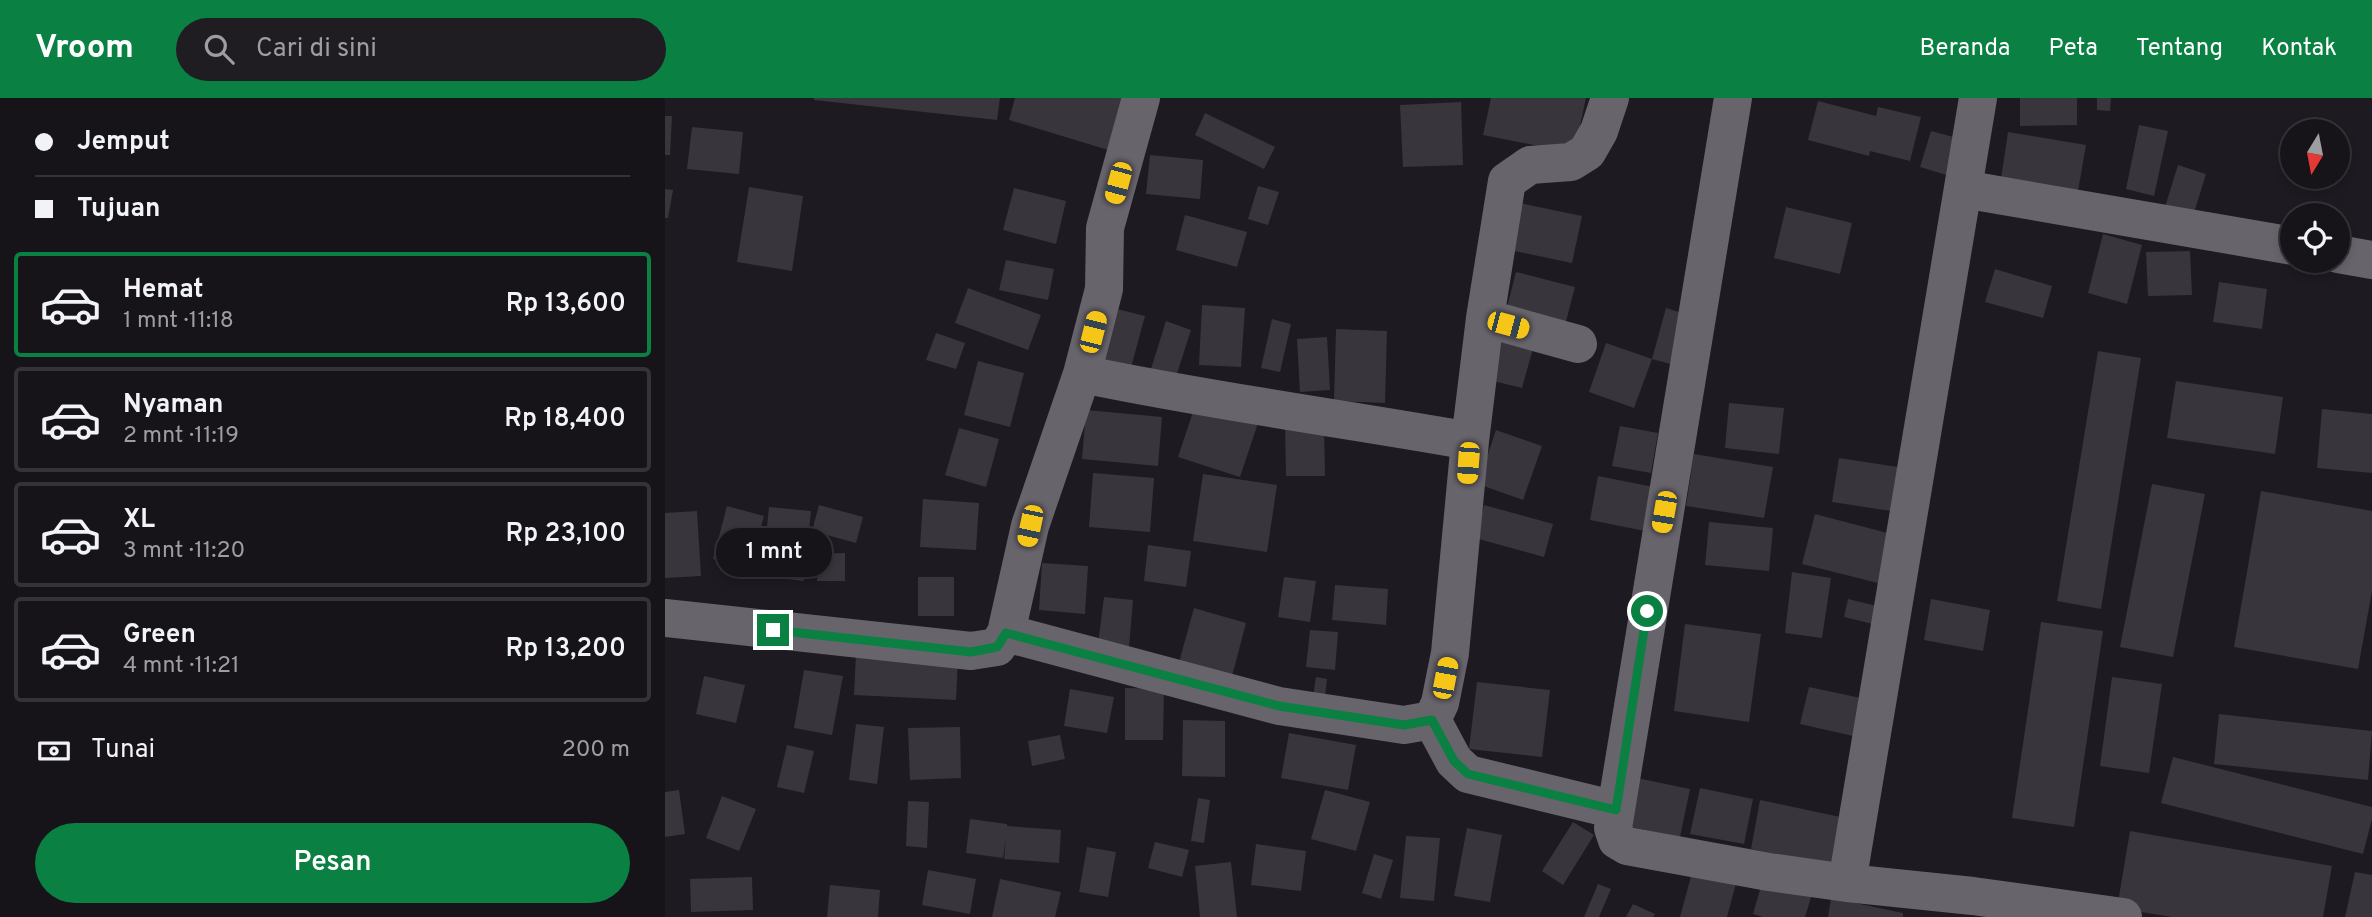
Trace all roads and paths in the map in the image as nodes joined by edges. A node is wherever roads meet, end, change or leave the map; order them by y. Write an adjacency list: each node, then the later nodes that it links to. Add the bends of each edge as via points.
1 (1141, 98): 11 (street, via 1105,228 1104,289)
2 (1611, 98): 9 (street, via 1587,152 1571,162 1530,165 1507,181)
3 (1733, 98): 16 (street)
4 (1978, 98): 5 (street)
5 (1963, 189): 6 (street); 17 (street)
6 (2280, 244)
7 (2350, 256): 8 (street)
8 (2372, 260)
9 (1485, 318): 10 (street); 12 (street)
10 (1578, 344)
11 (1082, 374): 12 (street); 14 (street, via 1030,526)
12 (1470, 441): 15 (street, via 1450,653)
13 (665, 618): 14 (street, via 971,652 997,647)
14 (1006, 633): 15 (street, via 1279,706 1404,725)
15 (1432, 720): 16 (street, via 1454,761 1468,774)
16 (1616, 810): 17 (street, via 1614,833 1627,846)
17 (1847, 883): 18 (street)
18 (2123, 917)

